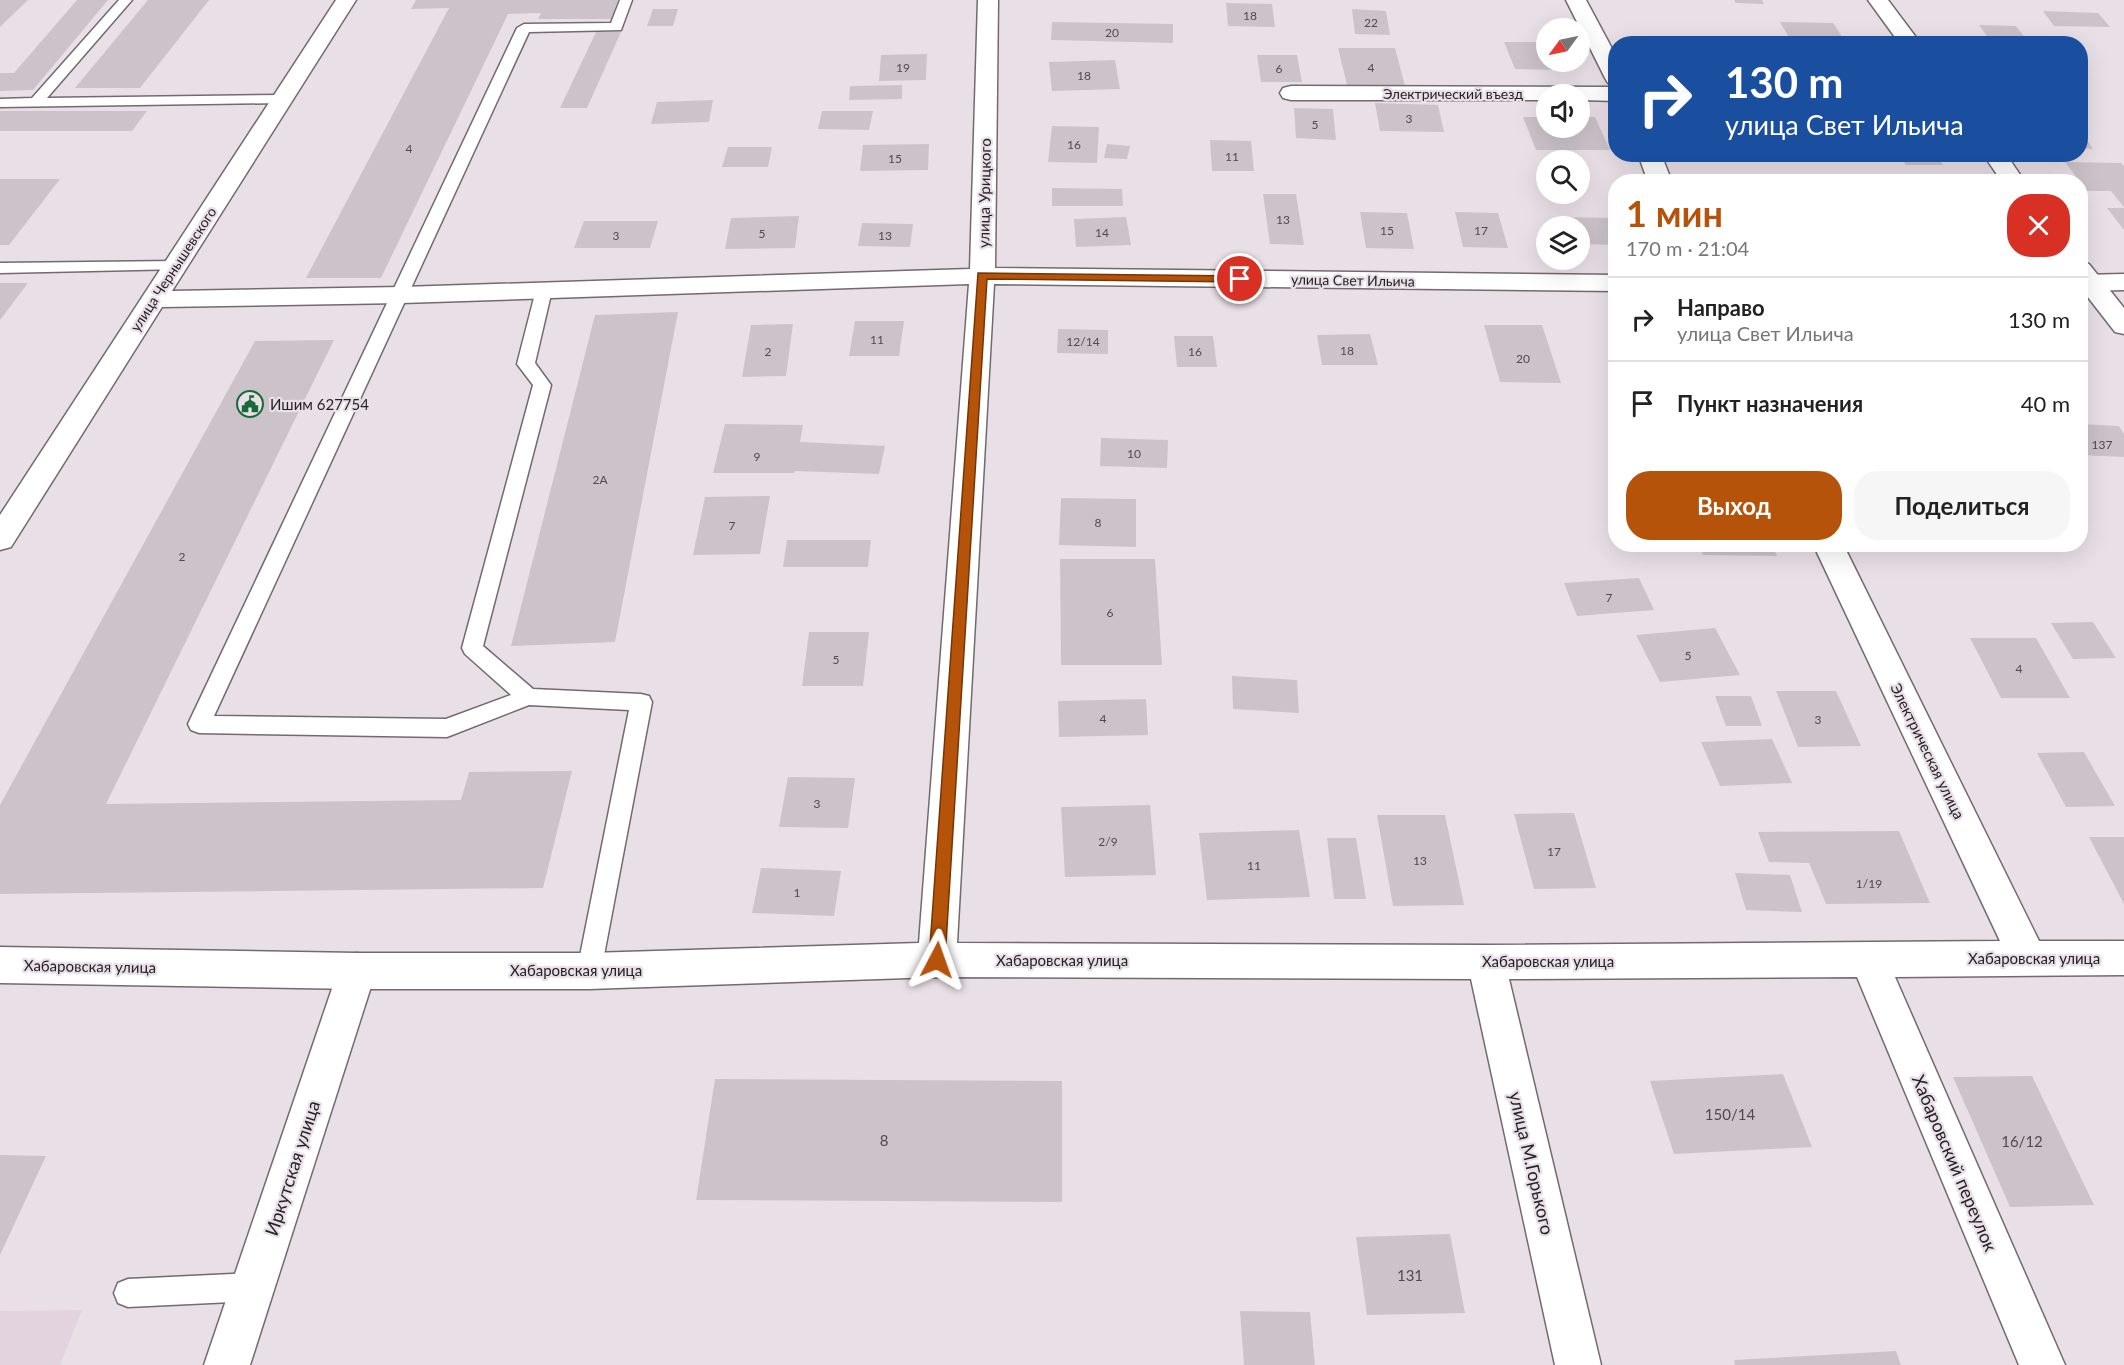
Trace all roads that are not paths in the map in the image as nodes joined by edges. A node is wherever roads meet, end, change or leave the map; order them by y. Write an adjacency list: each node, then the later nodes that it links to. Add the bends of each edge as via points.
1 (126, 0): 13 (lane)
2 (346, 0): 11 (street, улица Чернышевского)
3 (626, 0): 22 (lane, via 616,27 524,28)
4 (988, 0): 16 (street, улица Урицкого)
5 (1576, 0): 8 (street)
6 (1878, 0): 7 (street)
7 (1905, 36)
8 (1608, 62)
9 (1291, 93): 10 (street, Электрический въезд)
10 (1608, 94)
11 (282, 99): 13 (lane); 14 (street, улица Чернышевского)
12 (0, 103): 13 (lane)
13 (35, 103)
14 (176, 266): 15 (lane); 23 (street, улица Чернышевского)
15 (0, 268)
16 (982, 276): 19 (street, улица Свет Ильича); 21 (street, улица Свет Ильича); 30 (street, улица Урицкого)
17 (2088, 278): 18 (street)
18 (2124, 282)
19 (1608, 283)
20 (2088, 283): 24 (street)
21 (544, 290): 22 (street, улица Свет Ильича); 27 (lane, via 526,364 542,385 472,648)
22 (402, 295): 23 (street, улица Свет Ильича); 27 (lane, via 199,724 447,728)
23 (154, 299): 25 (street, улица Чернышевского)
24 (2124, 326)
25 (0, 539)
26 (1832, 552): 28 (street, Электрическая улица)
27 (528, 697): 35 (lane, via 641,702)
28 (2026, 957): 29 (street, Хабаровская улица); 31 (street, Хабаровская улица)
29 (2124, 958)
30 (937, 960): 32 (street, Хабаровская улица); 35 (street, Хабаровская улица)
31 (1869, 960): 32 (street, Хабаровская улица); 40 (street, Хабаровский переулок)
32 (1486, 962): 39 (street, улица М.Горького)
33 (0, 965): 34 (street, Хабаровская улица)
34 (357, 971): 35 (street, Хабаровская улица); 36 (street, Иркутская улица)
35 (589, 971)
36 (253, 1287): 37 (lane); 38 (street, Иркутская улица)
37 (128, 1293)
38 (227, 1365)
39 (1578, 1365)
40 (2042, 1365)

